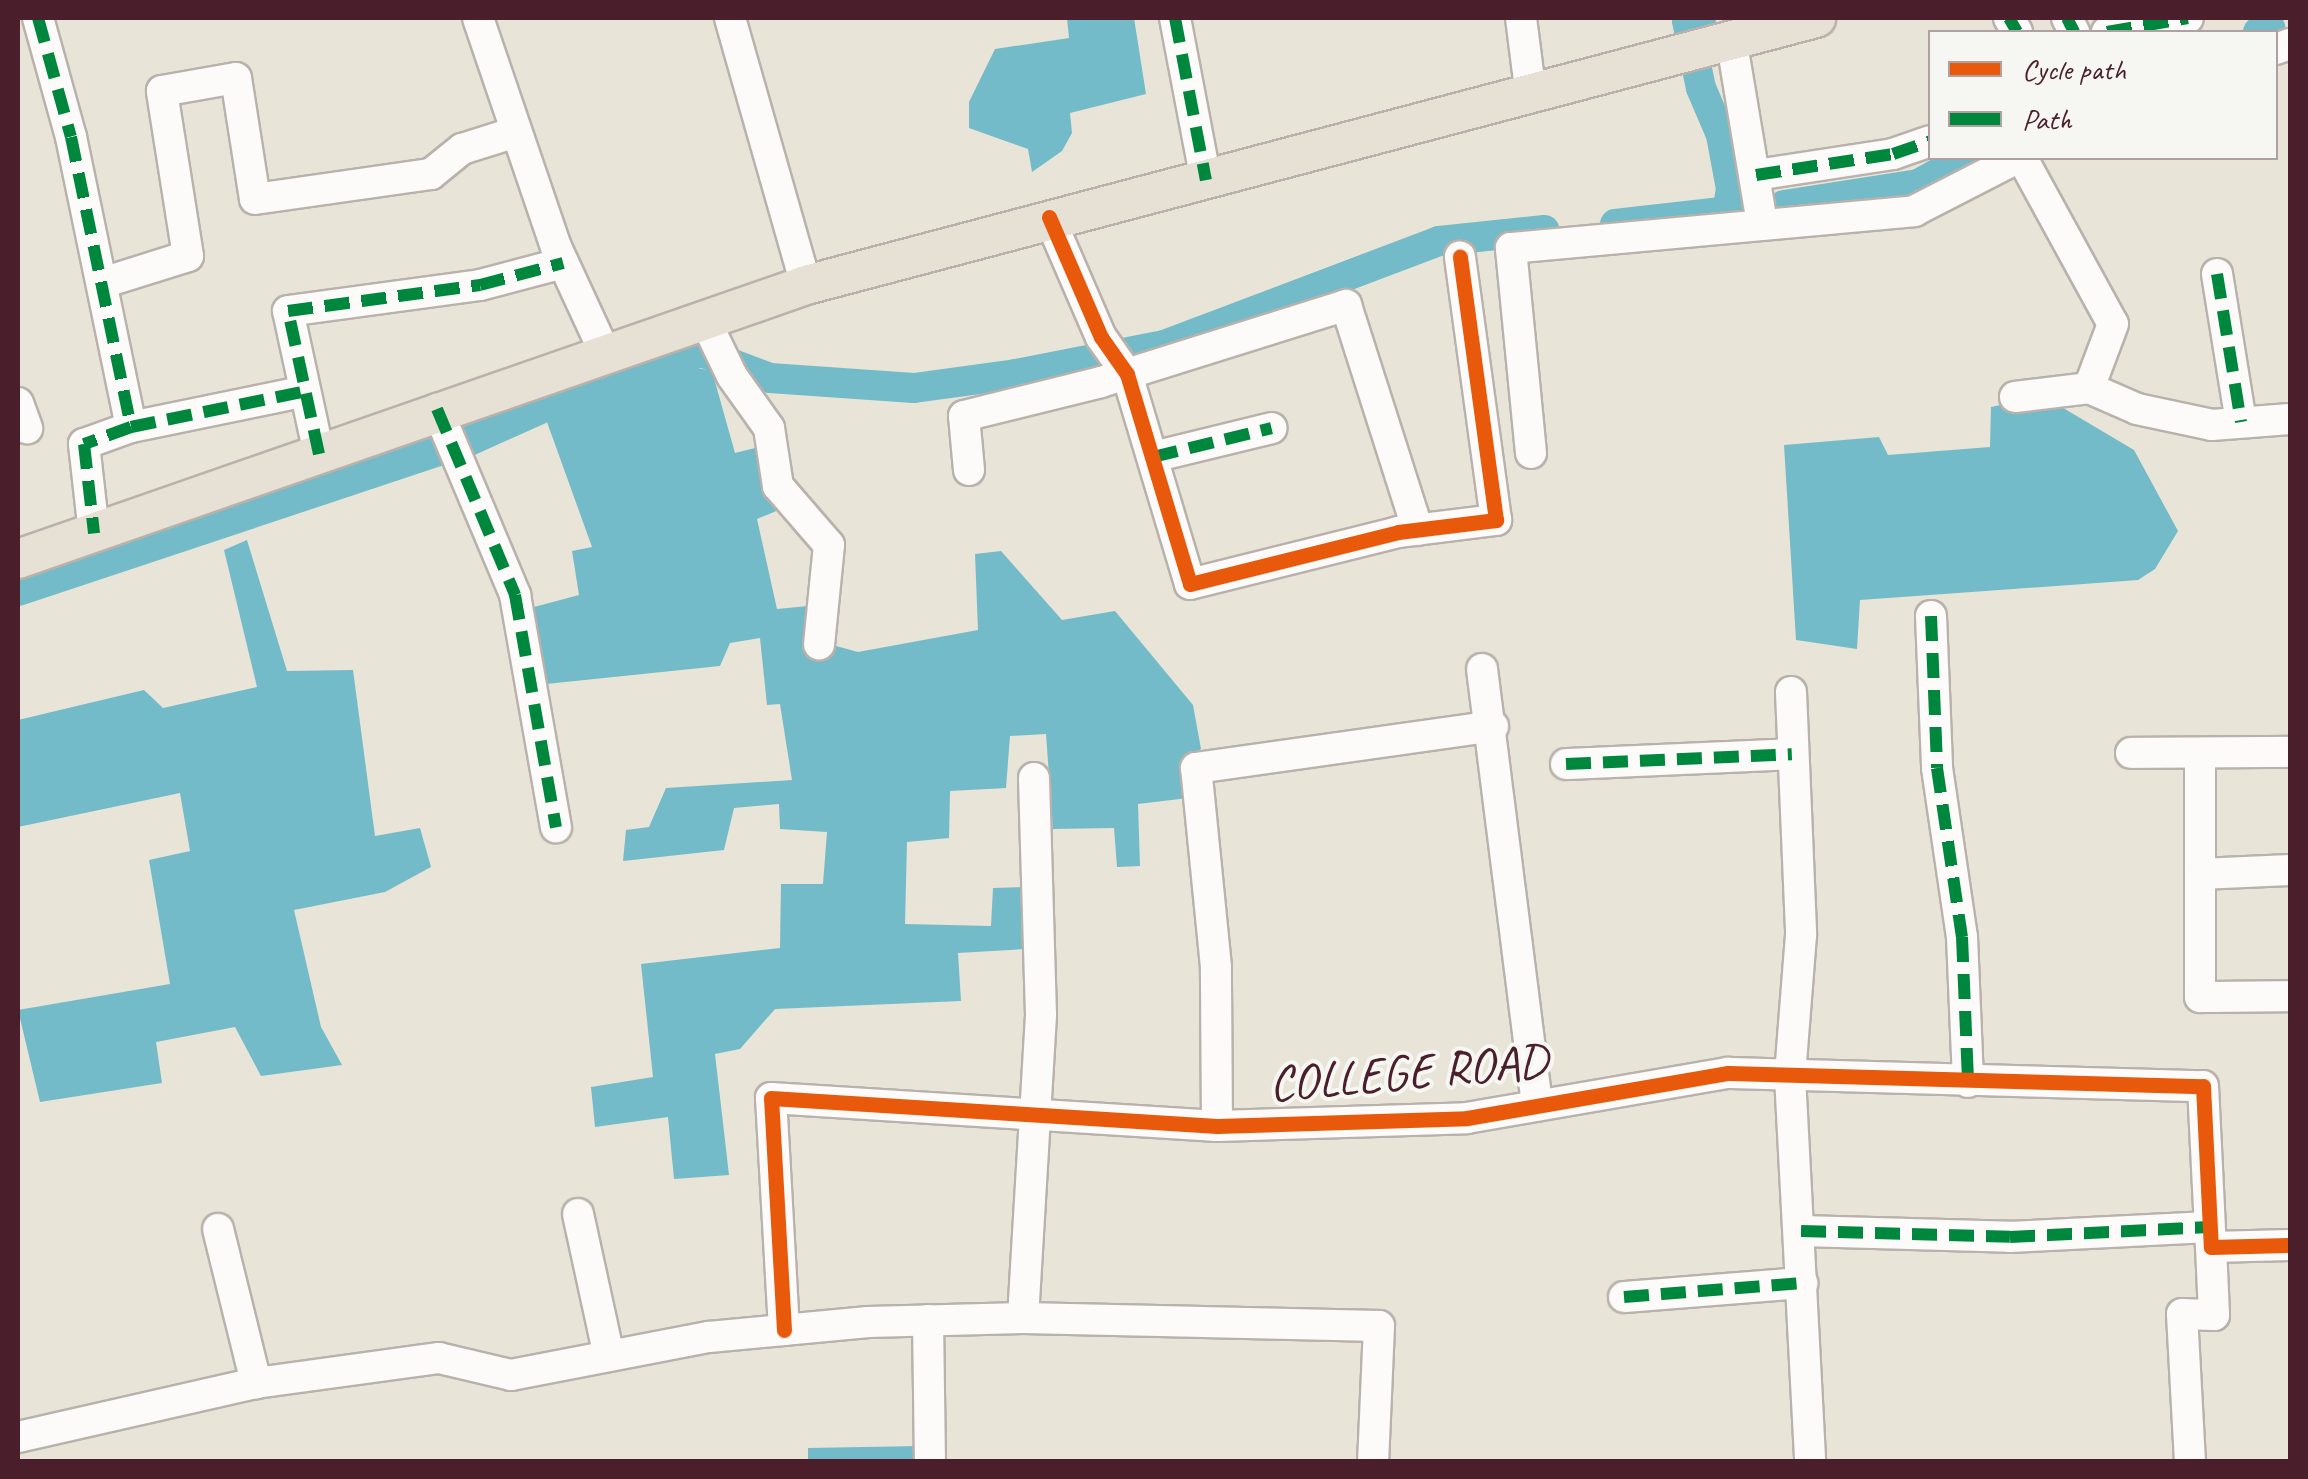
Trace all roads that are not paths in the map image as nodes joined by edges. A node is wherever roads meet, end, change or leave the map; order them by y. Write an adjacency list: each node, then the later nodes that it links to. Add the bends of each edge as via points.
1 (38, 18): 22 (street)
2 (478, 18): 11 (street)
3 (730, 18): 23 (street)
4 (1174, 18): 16 (street)
5 (1521, 18): 10 (street)
6 (1816, 18): 9 (main road)
7 (2188, 18): 8 (street)
8 (2119, 30)
9 (1736, 34): 10 (main road, via 1652,66); 15 (street)
10 (1531, 96): 16 (main road)
11 (516, 132): 20 (street); 22 (street, via 462,149 431,174 254,199 236,78 162,91 188,256)
12 (1928, 142): 15 (street, via 1893,154)
13 (2016, 160): 18 (street, via 1914,211)
14 (2021, 160): 27 (street, via 2113,324)
15 (1756, 175): 18 (street)
16 (1206, 180): 17 (main road)
17 (1049, 217): 23 (main road); 26 (street, via 1101,336)
18 (1762, 223): 35 (street, via 1650,240 1511,248)
19 (1460, 256): 39 (street, via 1496,520)
20 (563, 264): 25 (street); 28 (street, via 480,285 288,311)
21 (2217, 274): 32 (street)
22 (102, 283): 33 (street)
23 (806, 285): 24 (main road)
24 (708, 327): 25 (main road); 43 (street, via 768,428 778,486 829,545)
25 (604, 352): 30 (main road)
26 (1126, 373): 37 (street); 38 (street, via 964,416); 39 (street, via 1346,304)
27 (2089, 388): 29 (street); 32 (street, via 2138,409 2212,425)
28 (302, 392): 33 (street); 36 (street)
29 (2015, 397)
30 (439, 416): 36 (main road); 53 (street, via 515,595)
31 (2290, 419): 32 (street)
32 (2241, 422)
33 (131, 426): 40 (street, via 84,444)
34 (1272, 428): 37 (street)
35 (1531, 453)
36 (320, 454): 40 (main road)
37 (1153, 457): 39 (street, via 1190,584)
38 (969, 470)
39 (1418, 530)
40 (94, 533): 41 (main road)
41 (18, 558)
42 (1931, 616): 58 (street, via 1937,768 1962,937)
43 (820, 645)
44 (1482, 670): 46 (street, COLLEGE ROAD)
45 (1791, 692): 49 (street)
46 (1493, 726): 59 (street, COLLEGE ROAD); 61 (street, via 1196,768 1216,967)
47 (2290, 752): 48 (street)
48 (2200, 753): 50 (street); 55 (street)
49 (1792, 754): 51 (street); 57 (street, via 1801,935)
50 (2131, 754)
51 (1566, 764)
52 (1034, 778): 60 (street, via 1040,1015)
53 (556, 827)
54 (2290, 870): 55 (street)
55 (2200, 874): 56 (street, via 2200,997)
56 (2290, 996)
57 (1790, 1076): 58 (street, COLLEGE ROAD); 59 (street, COLLEGE ROAD, via 1728,1073); 64 (street)
58 (1968, 1082): 65 (street, COLLEGE ROAD, via 2203,1086)
59 (1537, 1106): 61 (street, COLLEGE ROAD, via 1466,1118)
60 (1031, 1110): 61 (street, COLLEGE ROAD); 69 (street); 71 (street, COLLEGE ROAD, via 771,1098)
61 (1217, 1126)
62 (578, 1214): 72 (street)
63 (218, 1229): 73 (street)
64 (1802, 1232): 65 (street); 67 (street)
65 (2210, 1237): 66 (street); 78 (street, via 2214,1314 2182,1314)
66 (2290, 1244)
67 (1802, 1283): 68 (street); 77 (street)
68 (1624, 1296)
69 (1023, 1318): 70 (street); 76 (street, via 1380,1326)
70 (928, 1320): 71 (street); 75 (street)
71 (784, 1330): 72 (street)
72 (608, 1356): 73 (street, via 510,1375 440,1358)
73 (256, 1383): 74 (street)
74 (18, 1438)
75 (930, 1462)
76 (1373, 1462)
77 (1810, 1462)
78 (2190, 1462)

